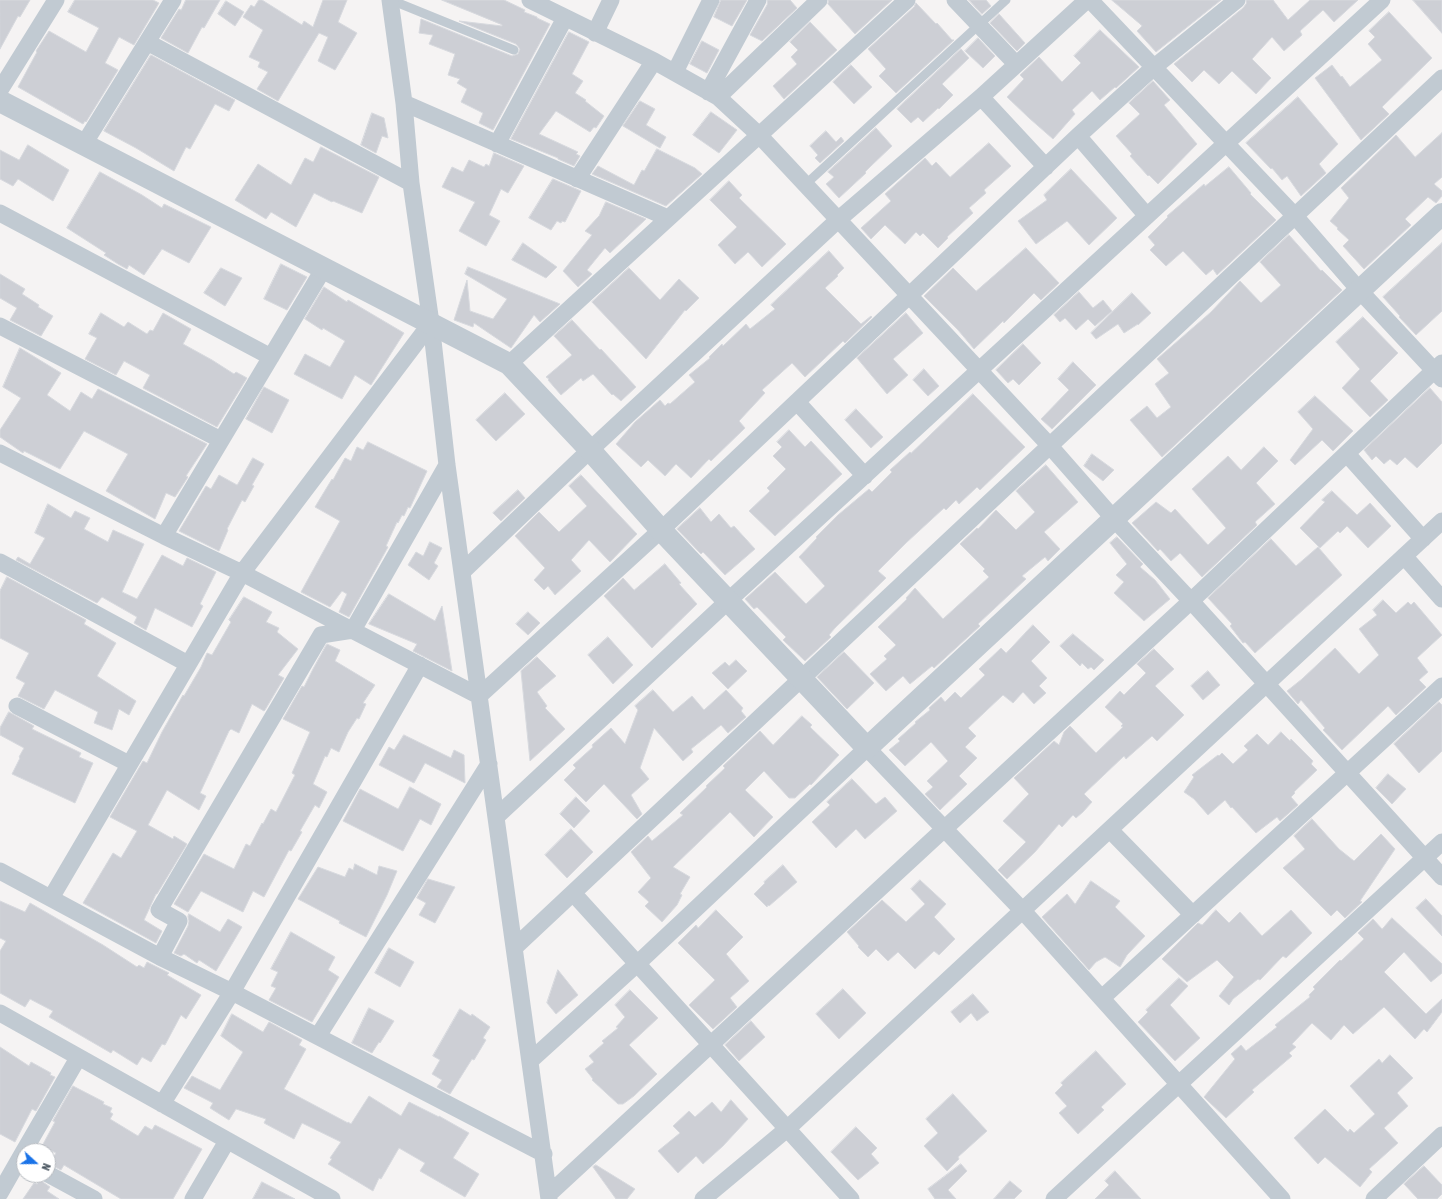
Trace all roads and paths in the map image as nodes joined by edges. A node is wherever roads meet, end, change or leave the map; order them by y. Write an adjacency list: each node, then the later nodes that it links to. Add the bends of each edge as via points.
1 (56, 0): 26 (street)
2 (173, 0): 19 (street)
3 (390, 0): 20 (lane); 30 (street)
4 (530, 0): 16 (street)
5 (611, 0): 18 (street)
6 (711, 0): 24 (street)
7 (758, 0): 27 (street)
8 (819, 0): 27 (street)
9 (907, 0): 31 (street)
10 (955, 0): 17 (street)
11 (1006, 0): 17 (lane)
12 (1087, 0): 22 (street)
13 (1090, 0): 23 (street)
14 (1237, 0): 23 (street)
15 (1382, 0): 33 (street)
16 (565, 18): 18 (street); 35 (street)
17 (979, 24): 22 (street); 39 (lane)
18 (595, 33): 21 (street)
19 (147, 42): 34 (street); 38 (street)
20 (514, 50)
21 (654, 61): 24 (street); 37 (street)
22 (1016, 64): 28 (street)
23 (1153, 68): 32 (street); 33 (street)
24 (675, 72): 27 (street)
25 (1442, 78): 43 (street)
26 (0, 90)
27 (713, 94): 31 (street)
28 (981, 97): 36 (street); 45 (street)
29 (0, 100): 34 (street)
30 (404, 104): 35 (street); 38 (street)
31 (759, 135): 39 (street); 44 (street)
32 (1078, 136): 36 (street); 42 (street)
33 (1226, 143): 42 (street); 43 (street)
34 (84, 144): 46 (street)
35 (496, 144): 37 (street)
36 (1046, 167): 48 (street)
37 (577, 178): 44 (street)
38 (411, 183): 49 (street)
39 (806, 184): 45 (street)
40 (0, 213): 51 (street)
41 (1442, 214): 47 (street)
42 (1147, 216): 53 (street)
43 (1295, 216): 47 (street); 57 (street)
44 (668, 218): 52 (street)
45 (839, 219): 48 (street); 58 (street)
46 (324, 268): 49 (street); 51 (street)
47 (1360, 291): 54 (street); 63 (street)
48 (909, 296): 53 (street); 55 (street)
49 (431, 324): 52 (street); 61 (street); 71 (street)
50 (0, 326): 56 (street)
51 (271, 357): 56 (street)
52 (509, 364): 58 (street)
53 (979, 370): 57 (street); 62 (street)
54 (1439, 371): 59 (street)
55 (797, 402): 62 (street); 65 (street)
56 (221, 440): 66 (street)
57 (1050, 446): 63 (street); 78 (street)
58 (590, 450): 65 (street); 70 (street)
59 (1347, 454): 67 (street); 73 (street)
60 (2, 457): 66 (street)
61 (447, 465): 70 (street); 75 (street)
62 (865, 476): 74 (street)
63 (1114, 519): 73 (street); 83 (street)
64 (1442, 521): 67 (street)
65 (661, 530): 74 (street); 81 (street)
66 (164, 536): 71 (street)
67 (1423, 539): 68 (street)
68 (1404, 556): 72 (street); 79 (street)
69 (0, 562): 76 (street)
70 (462, 572): 81 (street)
71 (242, 573): 75 (street); 76 (street)
72 (1442, 599)
73 (1191, 601): 79 (street); 88 (street)
74 (728, 602): 78 (street); 87 (street)
75 (353, 630): 77 (street); 99 (street, via 321,635 158,910 179,921)
76 (188, 664): 84 (street)
77 (420, 665): 81 (street); 101 (street)
78 (802, 679): 83 (street); 94 (street)
79 (1266, 684): 86 (street); 89 (street)
80 (1442, 686): 86 (street)
81 (479, 696): 85 (street)
82 (17, 706): 84 (street)
83 (867, 748): 88 (street); 100 (street)
84 (129, 764): 95 (street)
85 (489, 764): 87 (street); 104 (street)
86 (1347, 773): 91 (street); 97 (street)
87 (496, 817): 98 (street)
88 (944, 829): 96 (street); 105 (street)
89 (1110, 830): 96 (street); 97 (street)
90 (1442, 842): 91 (street)
91 (1424, 858): 93 (street); 108 (street)
92 (0, 871): 95 (street)
93 (1442, 877)
94 (573, 893): 98 (street); 100 (street)
95 (51, 898): 99 (street)
96 (1023, 911): 102 (street); 110 (street)
97 (1193, 915): 102 (street)
98 (514, 948): 107 (street)
99 (160, 957): 101 (street)
100 (637, 964): 105 (street); 107 (street)
101 (232, 992): 104 (street); 109 (street)
102 (1102, 998): 108 (street)
103 (0, 1013): 106 (street)
104 (318, 1036): 114 (street)
105 (711, 1045): 110 (street); 118 (street)
106 (78, 1058): 109 (street); 113 (street)
107 (530, 1061): 114 (street)
108 (1178, 1085): 124 (street); 125 (street)
109 (162, 1104): 112 (street)
110 (788, 1129): 122 (street); 123 (street)
111 (1442, 1135): 126 (street)
112 (227, 1141): 119 (street); 121 (street)
113 (30, 1143)
114 (544, 1154): 118 (street)
115 (16, 1167): 117 (street)
116 (56, 1179): 120 (street)
117 (0, 1193)
118 (556, 1194)
119 (323, 1197)
120 (90, 1198)
121 (193, 1199)
122 (703, 1199)
123 (851, 1199)
124 (1054, 1199)
125 (1282, 1199)
126 (1374, 1199)

